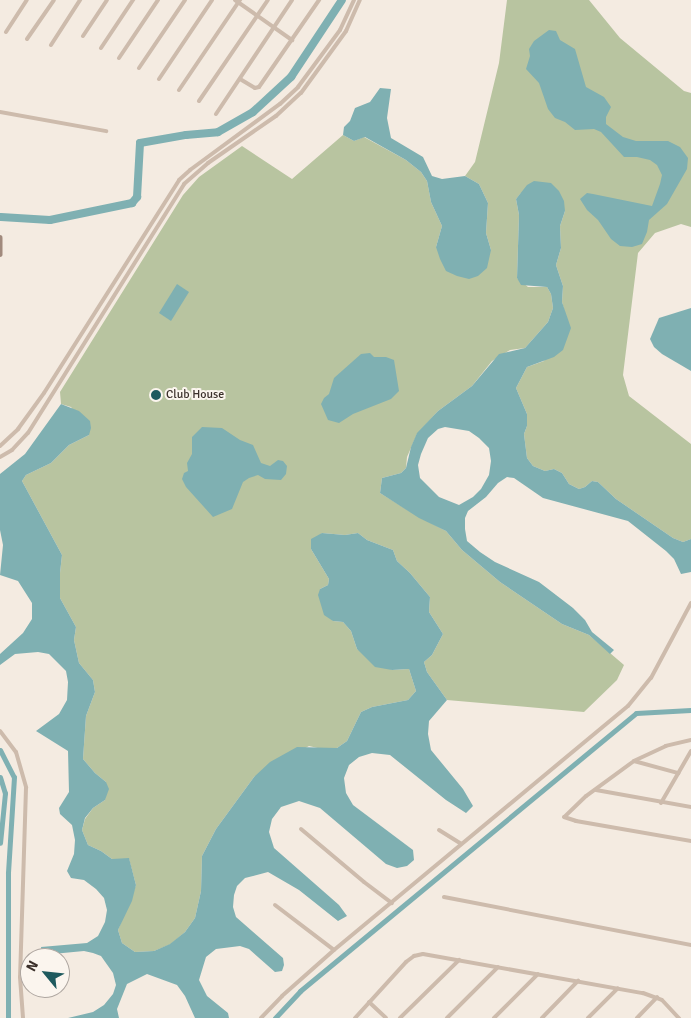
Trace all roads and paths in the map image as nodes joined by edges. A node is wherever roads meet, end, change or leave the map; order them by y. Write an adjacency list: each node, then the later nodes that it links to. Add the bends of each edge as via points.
1 (27, 0): 17 (street)
2 (54, 0): 19 (street)
3 (80, 0): 21 (street)
4 (107, 0): 18 (street)
5 (133, 0): 22 (street)
6 (158, 0): 23 (street)
7 (185, 0): 24 (street)
8 (212, 0): 25 (street)
9 (268, 0): 15 (street)
10 (292, 0): 16 (street)
11 (319, 0): 20 (street)
12 (354, 0): 34 (street, via 340,30 314,68 289,96 179,180 44,393 18,429)
13 (360, 0): 35 (street, via 346,31 301,93 276,116 208,163 184,184 28,433)
14 (238, 1): 15 (street); 27 (street)
15 (258, 15): 16 (street); 28 (street)
16 (274, 27): 20 (street); 26 (street)
17 (6, 32)
18 (83, 36)
19 (28, 39)
20 (292, 40): 26 (street, via 259,87)
21 (51, 44)
22 (101, 48)
23 (119, 58)
24 (139, 68)
25 (159, 79)
26 (240, 79): 30 (street)
27 (178, 90)
28 (199, 101)
29 (0, 112): 31 (street)
30 (216, 114)
31 (106, 131)
32 (0, 238): 33 (street)
33 (0, 254)
34 (0, 446)
35 (0, 458)
36 (691, 603): 48 (street, via 651,678 634,699)
37 (0, 730): 61 (street, via 16,752 26,788 20,977)
38 (691, 740): 40 (street, via 666,746)
39 (691, 751): 41 (street)
40 (634, 761): 41 (street); 42 (street)
41 (678, 773): 43 (street)
42 (596, 790): 43 (street); 47 (street, via 564,817)
43 (661, 803): 44 (street)
44 (691, 807)
45 (301, 829): 50 (street)
46 (439, 830): 48 (street)
47 (691, 841)
48 (461, 844): 50 (street)
49 (444, 897): 52 (street)
50 (392, 902): 53 (street)
51 (275, 905): 53 (street)
52 (691, 945)
53 (334, 950): 62 (street)
54 (459, 960): 55 (street); 60 (street, via 423,954 414,956); 65 (street)
55 (498, 967): 56 (street); 66 (street)
56 (538, 974): 57 (street); 67 (street)
57 (578, 981): 58 (street); 68 (street)
58 (618, 988): 59 (street); 69 (street)
59 (657, 997): 70 (street); 71 (street)
60 (370, 1002): 63 (street); 64 (street)
61 (23, 1018)
62 (261, 1018)
63 (355, 1018)
64 (386, 1018)
65 (400, 1018)
66 (448, 1018)
67 (494, 1018)
68 (542, 1018)
69 (588, 1018)
70 (637, 1018)
71 (679, 1018)

